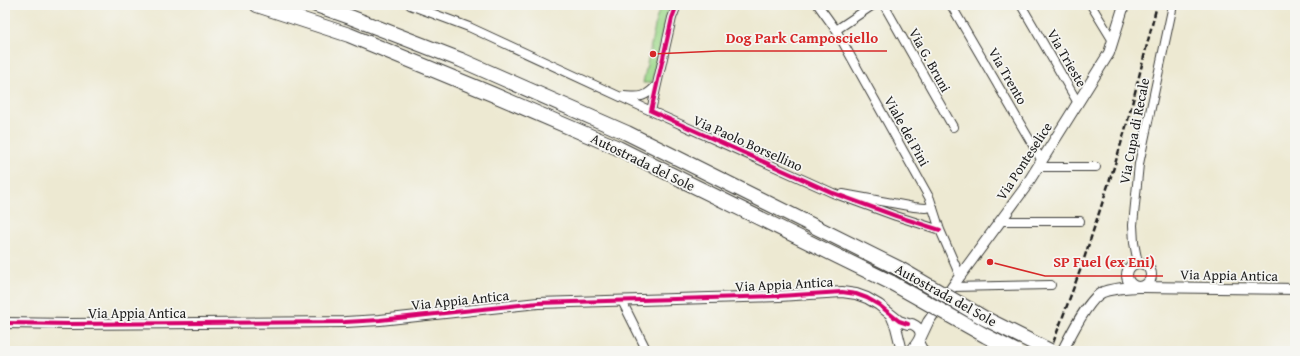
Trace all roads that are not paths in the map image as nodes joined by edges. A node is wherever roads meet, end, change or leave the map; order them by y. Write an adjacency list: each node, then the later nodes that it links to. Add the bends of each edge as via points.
1 (258, 5): 46 (highway, Autostrada del Sole, bridge, via 348,35 618,148 892,283)
2 (316, 5): 44 (highway, Autostrada del Sole, bridge, via 461,60 620,130 900,269 984,318)
3 (410, 5): 16 (street, Via Paolo Borsellino, via 470,27)
4 (677, 5): 15 (street)
5 (818, 5): 13 (street, Viale dei Pini)
6 (873, 5): 13 (street)
7 (884, 5): 19 (street, Via G. Bruni)
8 (951, 5): 20 (street, Via Trento)
9 (1021, 5): 17 (street, Via Trieste)
10 (1091, 5): 14 (street)
11 (1124, 5): 14 (street, Via Ponteselice)
12 (1173, 5): 27 (street, Via Cupa di Recale, via 1139,164 1133,225)
13 (836, 30): 23 (street, Viale dei Pini)
14 (1113, 41): 17 (street, Via Ponteselice, via 1109,53)
15 (657, 86): 16 (street, via 647,95); 18 (street)
16 (619, 96): 18 (street, Via Paolo Borsellino)
17 (1078, 103): 20 (street, Via Ponteselice)
18 (651, 111): 22 (street, Via Paolo Borsellino)
19 (953, 127)
20 (1040, 164): 21 (street); 24 (street, Via Ponteselice)
21 (1096, 167)
22 (833, 193): 23 (street, Via Paolo Borsellino, via 914,207); 26 (street, Via Paolo Borsellino)
23 (933, 207): 26 (street, Viale dei Pini)
24 (1000, 221): 25 (street); 30 (street, Via Ponteselice)
25 (1080, 221)
26 (940, 230): 30 (street, Viale dei Pini)
27 (1138, 263): 28 (street, via 1146,265); 29 (street, via 1131,266)
28 (1151, 272): 33 (street, via 1148,283); 34 (street, Via Appia Antica)
29 (1127, 273): 33 (street, via 1129,282); 36 (street, via 1121,285)
30 (960, 276): 32 (street, Via Ponteselice)
31 (1051, 285): 32 (street)
32 (952, 287): 39 (street, Via Ponteselice)
33 (1139, 287): 34 (street, Via Appia Antica); 36 (street, Via Appia Antica)
34 (1162, 287): 35 (street, Via Appia Antica)
35 (1295, 289)
36 (1114, 290): 44 (street, Via Appia Antica, via 1104,291 1094,298)
37 (622, 301): 38 (street, Via Appia Antica, via 842,292 867,298); 40 (street, Via Appia Antica, via 538,303 345,322); 45 (street)
38 (890, 314): 41 (street, Via Appia Antica); 42 (street)
39 (930, 320): 41 (street); 43 (street, Via Ponteselice)
40 (5, 323)
41 (910, 324): 42 (street, via 901,327); 43 (street, via 918,328 921,335)
42 (900, 342): 43 (street, via 905,346)
43 (918, 346)
44 (1057, 349)
45 (647, 351)
46 (1015, 351)

